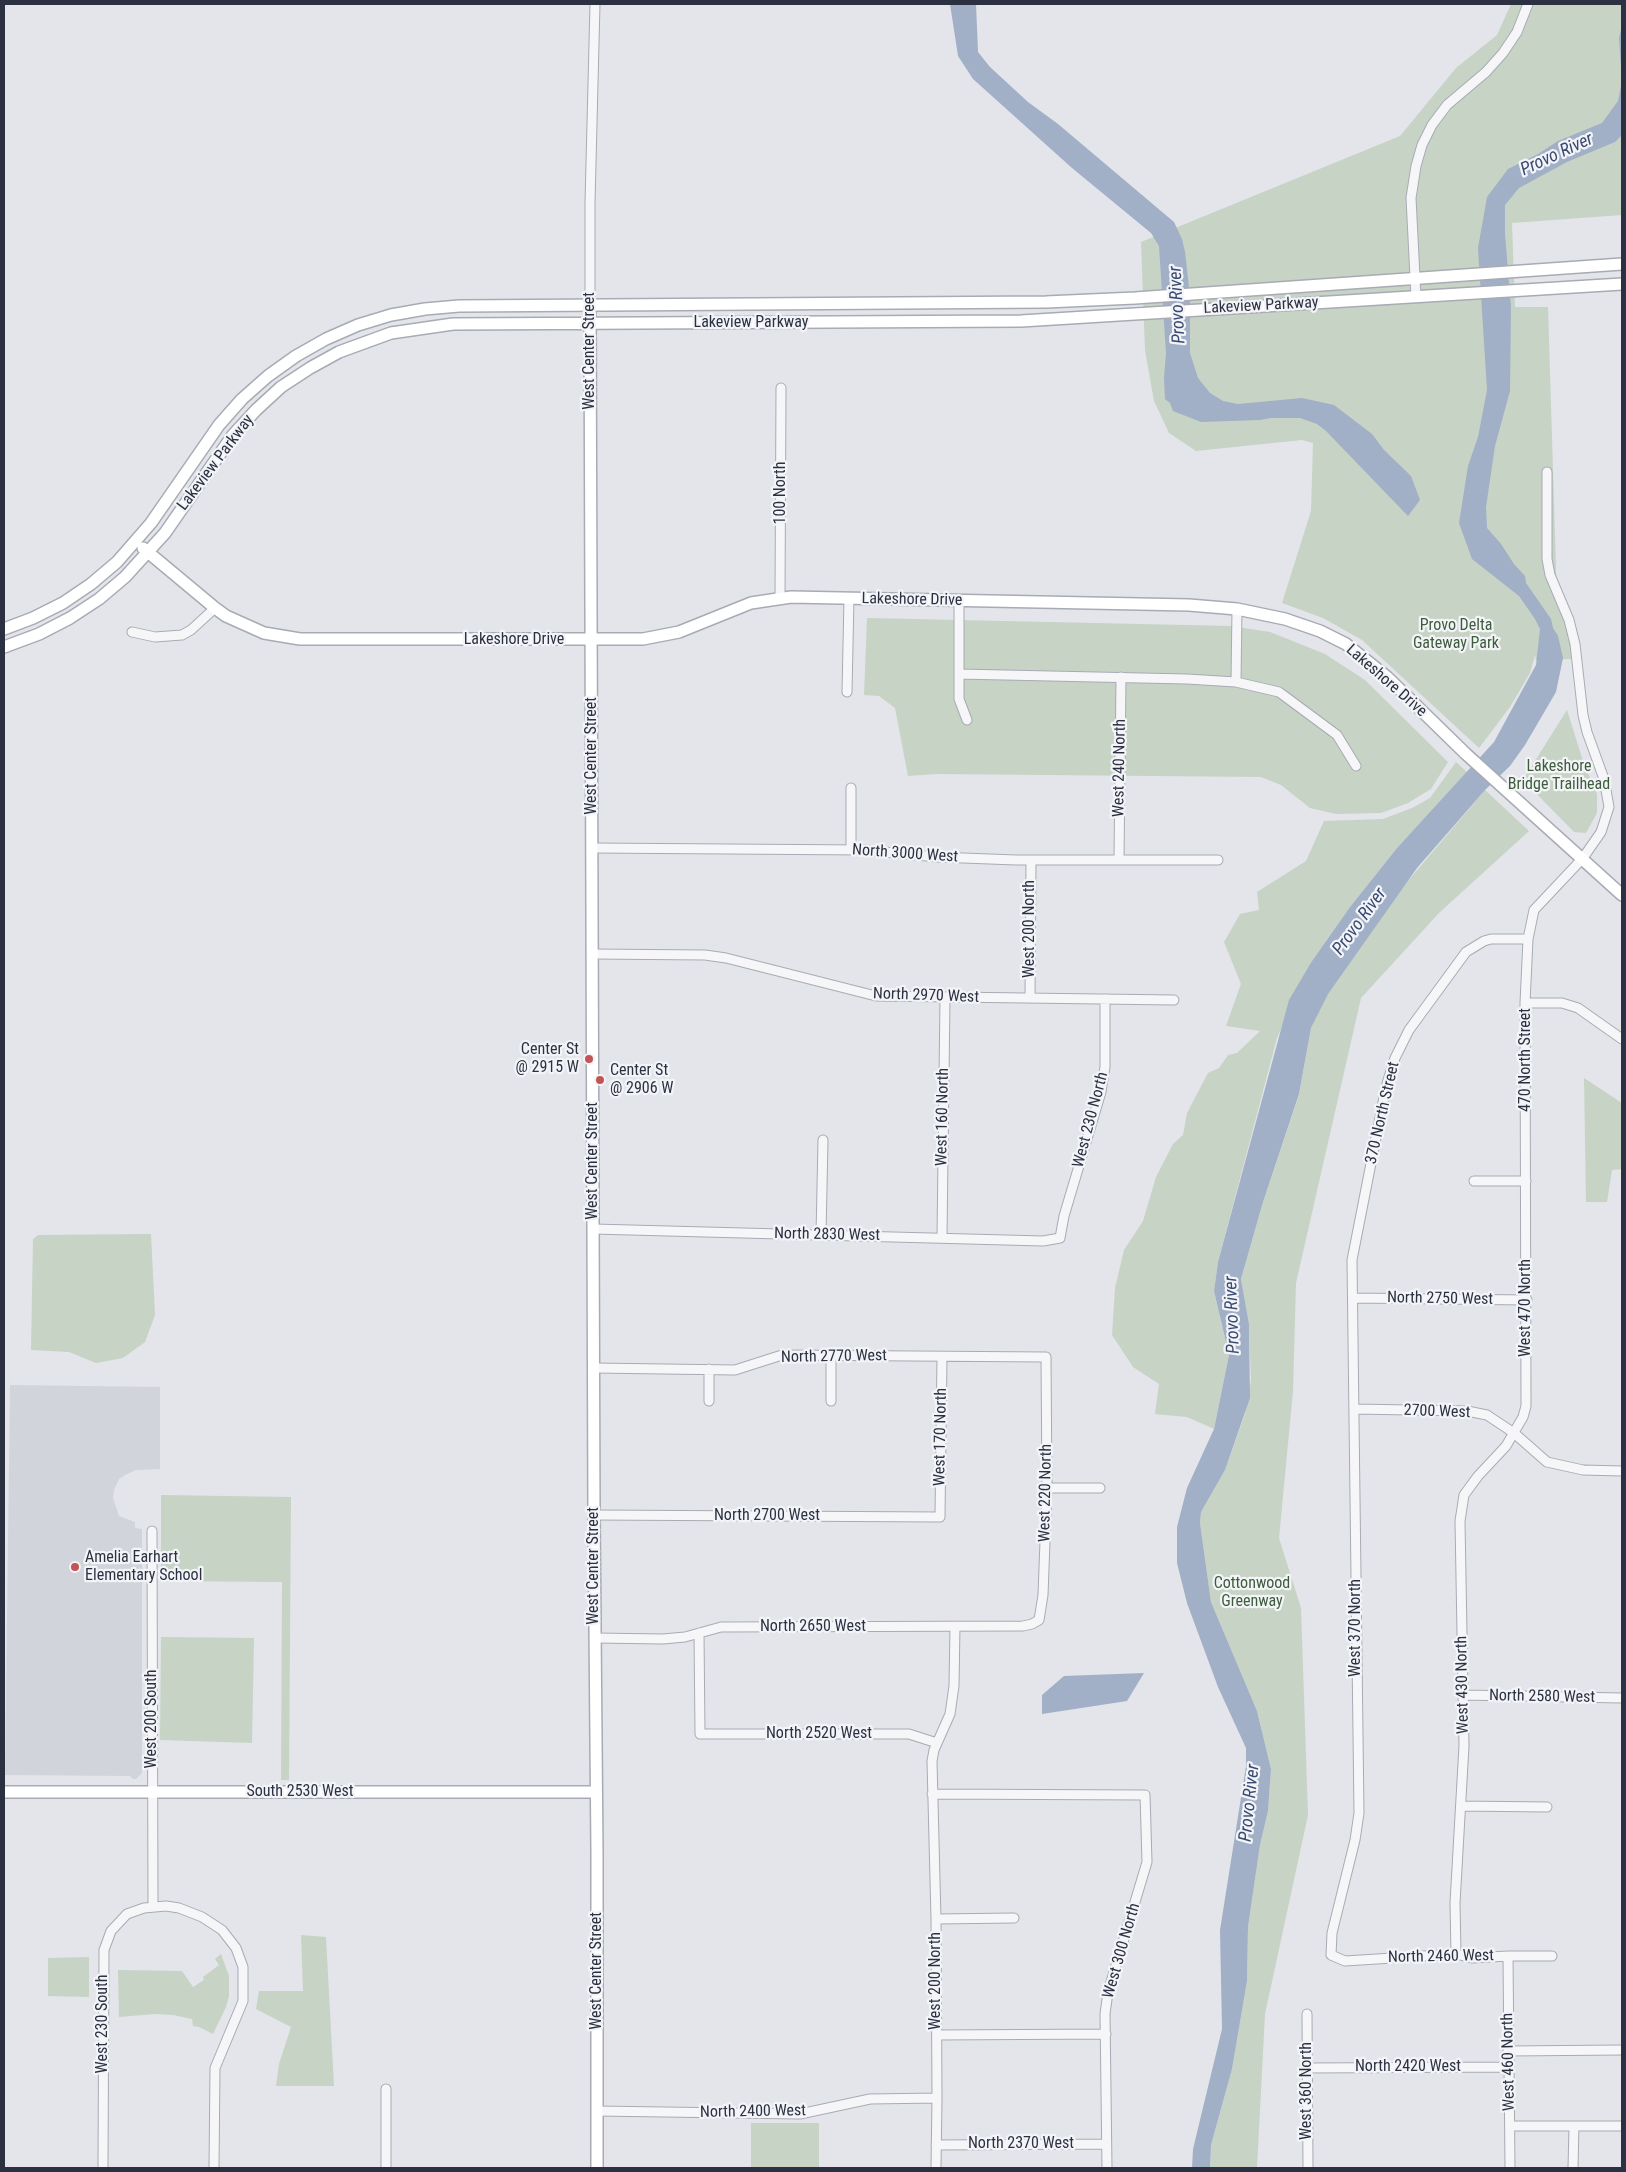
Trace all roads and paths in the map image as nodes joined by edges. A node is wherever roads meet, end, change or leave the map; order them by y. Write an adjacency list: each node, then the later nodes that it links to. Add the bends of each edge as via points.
1 (595, 4): 7 (street, West Center Street)
2 (1528, 4): 4 (street, via 1517,32 1503,53 1447,105 1422,145 1411,198)
3 (1622, 264): 4 (street, Lakeview Parkway)
4 (1415, 278): 6 (street); 7 (street, Lakeview Parkway, via 1135,298 992,304)
5 (1622, 284): 6 (street, Lakeview Parkway)
6 (1416, 297): 8 (street, Lakeview Parkway, via 972,323)
7 (590, 306): 8 (street, West Center Street); 11 (street, Lakeview Parkway, via 425,309 374,320 326,339 268,376 230,412)
8 (590, 322): 12 (street, Lakeview Parkway, via 432,325 370,339 324,359 281,387 244,422); 20 (street, West Center Street)
9 (781, 388): 13 (street, 100 North)
10 (1547, 472): 31 (street, via 1550,575 1569,620 1581,704 1604,779 1609,807 1601,832)
11 (136, 542): 12 (street, Lakeshore Drive); 18 (street, Lakeview Parkway, via 78,593 48,611)
12 (149, 553): 16 (street, Lakeshore Drive); 21 (street, Lakeview Parkway, via 125,578 85,609 39,634)
13 (780, 598): 14 (street, Lakeshore Drive); 20 (street, Lakeshore Drive, via 751,603 691,628 661,636)
14 (849, 598): 15 (street, Lakeshore Drive); 25 (street)
15 (959, 601): 17 (street, Lakeshore Drive, via 1189,605); 22 (street)
16 (215, 608): 19 (street, via 182,635 155,638); 20 (street, Lakeshore Drive, via 252,629 300,639)
17 (1236, 609): 24 (street); 31 (street, Lakeshore Drive, via 1285,619 1346,644 1387,677 1466,754)
18 (4, 629)
19 (132, 632)
20 (592, 640): 29 (street, West Center Street)
21 (4, 647)
22 (959, 674): 23 (street); 26 (street, via 959,699)
23 (1121, 678): 24 (street); 32 (street, West 240 North)
24 (1236, 682): 27 (street, via 1279,692 1337,735)
25 (847, 692)
26 (967, 720)
27 (1356, 766)
28 (851, 788): 30 (street)
29 (592, 848): 30 (street, North 3000 West); 37 (street, West Center Street)
30 (852, 850): 34 (street, North 3000 West)
31 (1582, 858): 35 (street, Lakeshore Drive); 36 (street, via 1534,910)
32 (1119, 859): 33 (street, North 3000 West); 34 (street, North 3000 West)
33 (1218, 860)
34 (1030, 861): 39 (street, West 200 North)
35 (1622, 895)
36 (1528, 939): 42 (street, 470 North Street); 51 (street, 370 North Street, via 1491,939 1466,952 1409,1030 1395,1058 1386,1087 1352,1260)
37 (592, 954): 38 (street, North 2970 West, via 705,955 876,996); 47 (street, West Center Street)
38 (945, 998): 39 (street, North 2970 West); 49 (street, West 160 North)
39 (1030, 998): 40 (street, North 2970 West)
40 (1105, 999): 41 (street, North 2970 West); 50 (street, West 230 North, via 1105,1067 1101,1092)
41 (1174, 1000)
42 (1526, 1003): 43 (street, via 1562,1003 1578,1008); 46 (street, 470 North Street)
43 (1622, 1039)
44 (822, 1140): 48 (street)
45 (1474, 1181): 46 (street)
46 (1526, 1181): 52 (street, West 470 North)
47 (594, 1229): 48 (street, North 2830 West); 56 (street, West Center Street)
48 (821, 1235): 49 (street, North 2830 West)
49 (942, 1236): 50 (street, North 2830 West, via 1043,1241)
50 (1060, 1238)
51 (1352, 1298): 52 (street, North 2750 West); 60 (street, West 370 North)
52 (1527, 1300): 61 (street, West 470 North, via 1526,1406)
53 (831, 1355): 54 (street, North 2770 West); 57 (street, North 2770 West, via 782,1355 735,1370); 59 (street)
54 (942, 1357): 55 (street, North 2770 West); 66 (street, West 170 North)
55 (1046, 1357): 63 (street, West 220 North)
56 (594, 1368): 57 (street, North 2770 West); 65 (street, West Center Street)
57 (709, 1369): 58 (street)
58 (709, 1401)
59 (831, 1401)
60 (1354, 1409): 61 (street, 2700 West, via 1467,1411 1487,1415); 85 (street, West 370 North, via 1359,1813 1332,1933)
61 (1514, 1433): 62 (street, 2700 West, via 1546,1462 1582,1470); 72 (street, West 430 North, via 1464,1495 1460,1521)
62 (1622, 1471)
63 (1047, 1488): 64 (street); 68 (street, West 220 North, via 1043,1595 1039,1620)
64 (1100, 1488)
65 (594, 1516): 66 (street, North 2700 West); 71 (street, West Center Street)
66 (940, 1517)
67 (152, 1531): 76 (street, West 200 South)
68 (1032, 1624): 69 (street, North 2650 West)
69 (955, 1626): 70 (street, North 2650 West, via 721,1627); 74 (street, West 200 North, via 950,1714)
70 (698, 1633): 71 (street, North 2650 West, via 663,1639); 74 (street, North 2520 West, via 700,1734 909,1734)
71 (595, 1638): 77 (street, West Center Street)
72 (1463, 1695): 73 (street, North 2580 West); 79 (street, West 430 North)
73 (1622, 1698)
74 (938, 1743): 78 (street, West 200 North, via 932,1761)
75 (4, 1792): 76 (street, South 2530 West)
76 (152, 1792): 77 (street, South 2530 West); 81 (street, West 200 South)
77 (596, 1792): 97 (street, West Center Street)
78 (932, 1794): 83 (street, West 200 North); 89 (street, West 300 North, via 1146,1795 1147,1862 1108,1992)
79 (1460, 1806): 80 (street); 84 (street, West 430 North)
80 (1546, 1807)
81 (153, 1907): 103 (street, West 230 South, via 131,1912 122,1918 111,1931 104,1950); 104 (street, West 230 South, via 179,1908 209,1921 228,1936 242,1962 243,2001 215,2068)
82 (1014, 1918): 83 (street)
83 (936, 1919): 90 (street, West 200 North)
84 (1456, 1954): 85 (street, North 2460 West, via 1346,1961); 86 (street, North 2460 West, via 1472,1958)
85 (1331, 1955)
86 (1508, 1956): 87 (street, North 2460 West); 92 (street, West 460 North)
87 (1552, 1956)
88 (1307, 2014): 94 (street, West 360 North)
89 (1106, 2034): 90 (street); 101 (street, West 300 North)
90 (937, 2035): 96 (street, West 200 North)
91 (1622, 2050): 92 (street)
92 (1508, 2051): 93 (street, West 460 North)
93 (1508, 2067): 94 (street, North 2420 West); 98 (street, West 460 North)
94 (1307, 2068): 109 (street, West 360 North)
95 (386, 2089): 105 (street)
96 (938, 2098): 97 (street, North 2400 West, via 870,2098 800,2114); 102 (street, West 200 North)
97 (597, 2111): 106 (street, West Center Street)
98 (1510, 2126): 99 (street); 110 (street, West 460 North)
99 (1574, 2126): 100 (street); 111 (street)
100 (1622, 2126)
101 (1106, 2144): 102 (street, North 2370 West); 108 (street, West 300 North)
102 (936, 2145): 107 (street, West 200 North)
103 (103, 2168)
104 (214, 2168)
105 (386, 2168)
106 (597, 2168)
107 (936, 2168)
108 (1106, 2168)
109 (1308, 2168)
110 (1510, 2168)
111 (1573, 2168)

